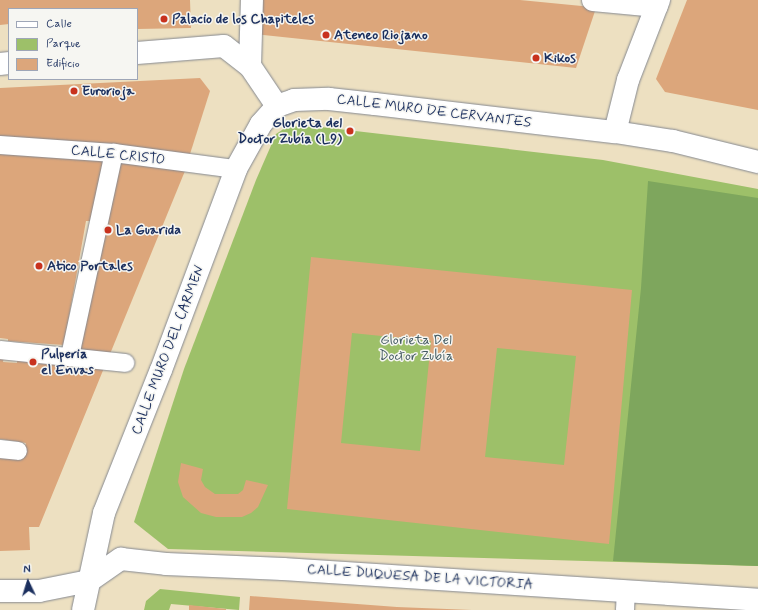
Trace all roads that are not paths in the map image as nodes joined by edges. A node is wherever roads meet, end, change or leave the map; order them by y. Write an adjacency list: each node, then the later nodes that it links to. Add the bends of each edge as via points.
1 (252, 0): 5 (main road)
2 (592, 0): 3 (main road)
3 (658, 3): 8 (main road, via 628,80)
4 (138, 52): 5 (main road, via 224,46)
5 (250, 66): 6 (main road)
6 (277, 106): 7 (main road, CALLE MURO DE CERVANTES); 8 (main road, CALLE MURO DE CERVANTES, via 294,100 329,99)
7 (260, 124): 12 (main road, CALLE MURO DEL CARMEN)
8 (615, 132): 11 (main road, CALLE MURO DE CERVANTES, via 673,141)
9 (0, 145): 10 (street, CALLE CRISTO)
10 (114, 153): 12 (street, CALLE CRISTO); 14 (street)
11 (758, 162)
12 (236, 169): 18 (main road, CALLE MURO DEL CARMEN, via 162,370 104,513)
13 (0, 350): 14 (street)
14 (70, 356): 15 (street)
15 (125, 363)
16 (0, 449): 17 (street)
17 (18, 451)
18 (89, 581): 19 (main road, via 40,591); 20 (main road, CALLE DUQUESA DE LA VICTORIA, via 122,559); 22 (main road, CALLE MURO DEL CARMEN)
19 (0, 591)
20 (625, 600): 21 (main road, CALLE DUQUESA DE LA VICTORIA)
21 (758, 600)
22 (83, 610)

